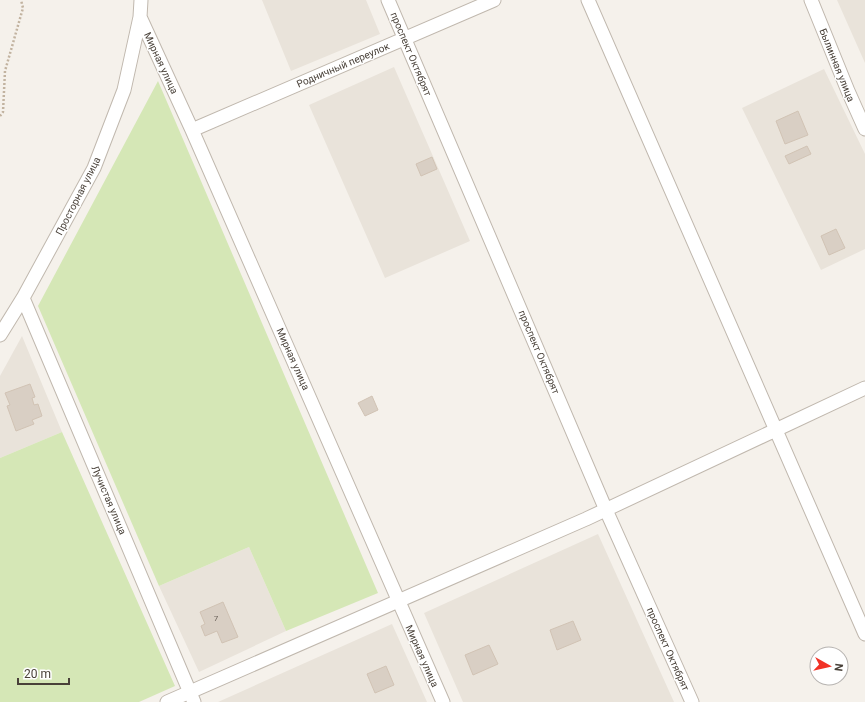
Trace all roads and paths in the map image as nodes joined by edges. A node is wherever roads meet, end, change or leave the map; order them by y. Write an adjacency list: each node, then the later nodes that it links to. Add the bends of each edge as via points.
1 (21, 0): 9 (path, via 23,8 5,71 3,112)
2 (141, 0): 7 (street, Просторная улица)
3 (388, 0): 8 (street, проспект Октябрят)
4 (494, 0): 8 (street, Родничный переулок)
5 (588, 0): 15 (street)
6 (811, 0): 10 (street, Былинная улица)
7 (140, 17): 11 (street, Мирная улица); 12 (street, Просторная улица, via 124,90 94,168)
8 (405, 38): 11 (street, Родничный переулок); 16 (street, проспект Октябрят)
9 (0, 116)
10 (865, 129)
11 (192, 130): 17 (street, Мирная улица)
12 (23, 298): 13 (street, Просторная улица); 19 (street, Лучистая улица)
13 (0, 335)
14 (865, 388): 15 (street)
15 (775, 430): 16 (street); 18 (street)
16 (606, 510): 17 (street); 22 (street, проспект Октябрят)
17 (399, 602): 19 (street); 21 (street, Мирная улица)
18 (865, 634)
19 (192, 697): 20 (street)
20 (167, 702)
21 (443, 702)
22 (692, 702)

